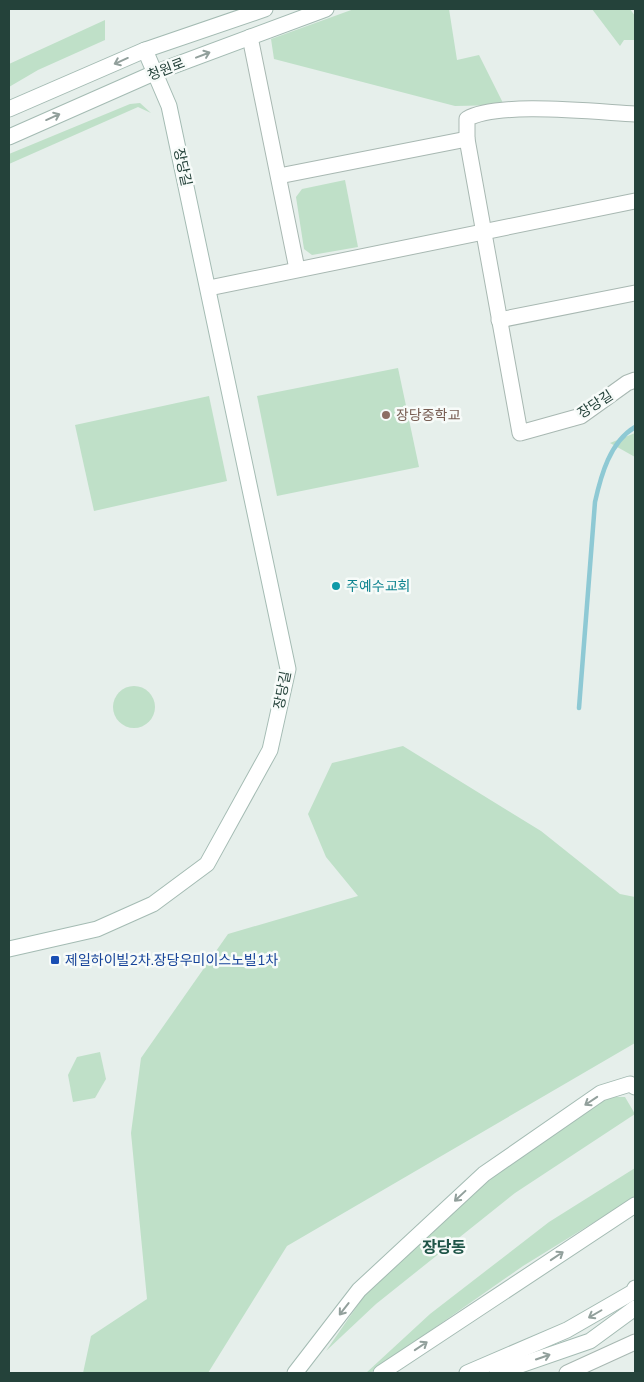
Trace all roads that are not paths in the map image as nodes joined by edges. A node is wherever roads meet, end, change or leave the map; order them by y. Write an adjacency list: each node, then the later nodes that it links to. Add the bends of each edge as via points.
1 (265, 9): 4 (street, 청원로)
2 (326, 9): 3 (street, 청원로)
3 (250, 37): 5 (street, 청원로, one-way to 3); 10 (street)
4 (145, 50): 5 (street, 장당길); 6 (street, 청원로, one-way to 6)
5 (154, 73): 8 (street, 청원로, one-way to 5); 14 (street, 장당길, via 169,106)
6 (9, 110)
7 (635, 114): 9 (street, 장당길, via 519,109 477,113 467,119)
8 (9, 137)
9 (467, 140): 10 (street); 12 (street, 장당길)
10 (279, 176): 13 (street)
11 (635, 201): 12 (street)
12 (483, 231): 13 (street); 16 (street, 장당길)
13 (297, 269): 14 (street)
14 (209, 288): 18 (street, 장당길, via 288,669 270,750 207,864 152,904 97,929)
15 (635, 293): 16 (street)
16 (499, 320): 17 (street, 장당길, via 520,433 581,416)
17 (635, 380)
18 (9, 949)
19 (635, 1087): 26 (street, one-way to 26, via 630,1084 602,1093 484,1174 359,1290)
20 (635, 1205): 22 (street)
21 (635, 1216): 22 (street)
22 (604, 1224): 27 (street, one-way to 22)
23 (635, 1288): 28 (street, one-way to 28, via 567,1330)
24 (635, 1308): 29 (street, one-way to 24, via 590,1341)
25 (635, 1342): 30 (street)
26 (296, 1373)
27 (381, 1373)
28 (466, 1373)
29 (497, 1373)
30 (567, 1373)

